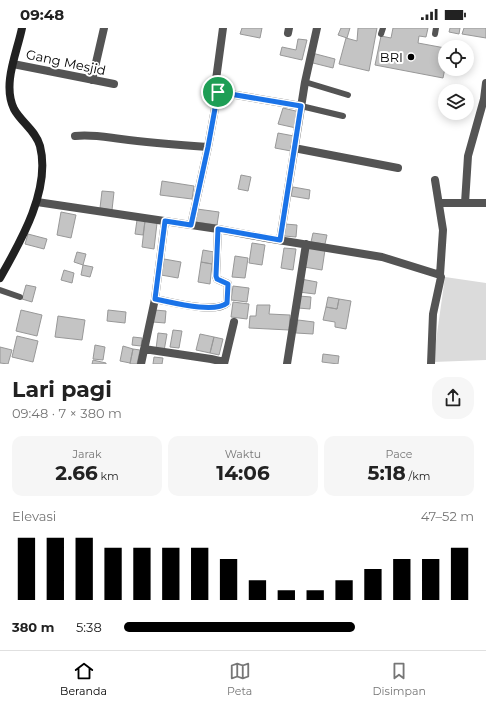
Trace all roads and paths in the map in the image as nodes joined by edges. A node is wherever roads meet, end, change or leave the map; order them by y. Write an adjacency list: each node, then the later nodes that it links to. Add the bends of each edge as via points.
1 (22, 28): 5 (main road)
2 (104, 28): 6 (street)
3 (223, 28): 10 (street, via 215,87)
4 (317, 28): 7 (street)
5 (13, 64): 6 (street, Gang Mesjid); 19 (main road, via 10,94 14,109 37,138 42,161)
6 (92, 80): 9 (street, Gang Mesjid)
7 (305, 82): 11 (lane); 12 (street)
8 (486, 83): 21 (street, via 468,156)
9 (114, 84)
10 (218, 92): 12 (street); 15 (street)
11 (348, 95)
12 (301, 106): 13 (lane); 16 (street)
13 (343, 116)
14 (75, 136): 15 (street, via 86,134)
15 (208, 147): 24 (street)
16 (294, 148): 17 (street); 26 (street)
17 (398, 168)
18 (436, 180): 20 (street)
19 (37, 202): 23 (street); 29 (main road)
20 (439, 203): 21 (street); 28 (street, via 443,230)
21 (464, 203): 22 (street)
22 (486, 203)
23 (165, 221): 24 (street); 32 (street)
24 (191, 225): 25 (street)
25 (218, 229): 26 (street); 32 (street, via 216,276 228,284 227,303 220,307 206,307)
26 (280, 240): 27 (street)
27 (306, 244): 28 (street, via 382,257); 37 (street)
28 (440, 275): 38 (street, via 433,314)
29 (0, 278)
30 (0, 290): 31 (lane)
31 (20, 297)
32 (155, 299): 34 (street)
33 (234, 322): 35 (street)
34 (144, 349): 35 (street); 36 (street)
35 (224, 363)
36 (141, 364)
37 (287, 364)
38 (431, 364)

